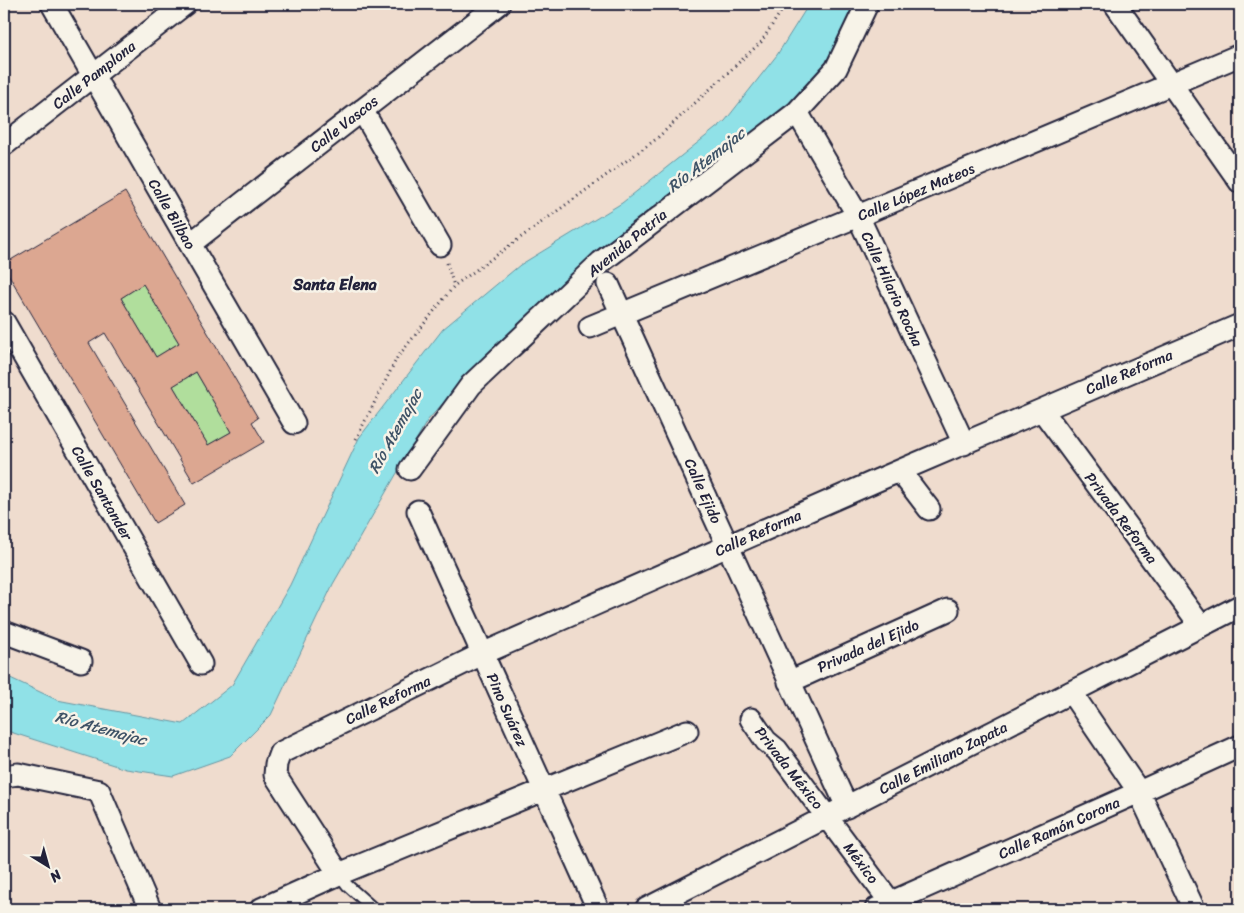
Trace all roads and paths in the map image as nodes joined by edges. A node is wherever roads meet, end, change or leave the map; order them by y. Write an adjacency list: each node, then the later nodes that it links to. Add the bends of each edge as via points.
1 (52, 4): 8 (street, Calle Bilbao)
2 (185, 4): 8 (street, Calle Pamplona)
3 (499, 4): 10 (street, Calle Vascos)
4 (786, 4): 24 (path, via 761,42 655,140 454,286 397,358)
5 (867, 4): 11 (street, Avenida Patria, via 836,69)
6 (1115, 4): 9 (street)
7 (1240, 55): 9 (street, Calle López Mateos)
8 (93, 76): 12 (street, Calle Pamplona); 15 (street, Calle Bilbao)
9 (1172, 84): 13 (street); 14 (street, Calle López Mateos)
10 (362, 110): 15 (street, Calle Vascos); 16 (street)
11 (797, 112): 14 (street, Calle Hilario Rocha); 26 (street, Avenida Patria, via 601,262 471,385)
12 (4, 145)
13 (1240, 182)
14 (858, 216): 18 (street, Calle López Mateos); 25 (street, Calle Hilario Rocha)
15 (190, 244): 23 (street, Calle Bilbao)
16 (440, 245)
17 (608, 284): 18 (street, Calle Ejido)
18 (622, 313): 21 (street, Calle López Mateos); 30 (street, Calle Ejido)
19 (4, 322): 37 (street, Calle Santander)
20 (1240, 324): 22 (street, Calle Reforma)
21 (590, 327)
22 (1042, 410): 25 (street, Calle Reforma); 33 (street, Privada Reforma)
23 (294, 423)
24 (356, 439)
25 (964, 444): 27 (street, Calle Reforma)
26 (410, 469)
27 (900, 471): 28 (street); 30 (street, Calle Reforma)
28 (929, 509)
29 (418, 511): 35 (street, Pino Suárez)
30 (728, 546): 35 (street, Calle Reforma); 38 (street, Calle Ejido)
31 (1240, 606): 33 (street, Calle Emiliano Zapata)
32 (948, 610): 38 (street, Privada del Ejido)
33 (1201, 626): 39 (street, Calle Emiliano Zapata)
34 (4, 632): 36 (street)
35 (482, 654): 44 (street, Pino Suárez); 48 (street, Calle Reforma, via 280,753 275,775)
36 (80, 661)
37 (201, 664)
38 (789, 682): 46 (street, Calle Ejido)
39 (1071, 692): 45 (street); 46 (street, Calle Emiliano Zapata)
40 (751, 719): 47 (street, Privada México)
41 (687, 731): 44 (street)
42 (1240, 746): 45 (street, Calle Ramón Corona)
43 (4, 776): 50 (street, via 18,774 99,791)
44 (544, 791): 48 (street); 53 (street, Pino Suárez)
45 (1140, 792): 49 (street, Calle Ramón Corona); 55 (street)
46 (847, 807): 47 (street, Calle Emiliano Zapata)
47 (826, 817): 49 (street, México); 54 (street, Calle Emiliano Zapata)
48 (339, 874): 51 (street); 52 (lane)
49 (887, 907)
50 (150, 909)
51 (261, 909)
52 (374, 909)
53 (598, 909)
54 (646, 909)
55 (1194, 909)

